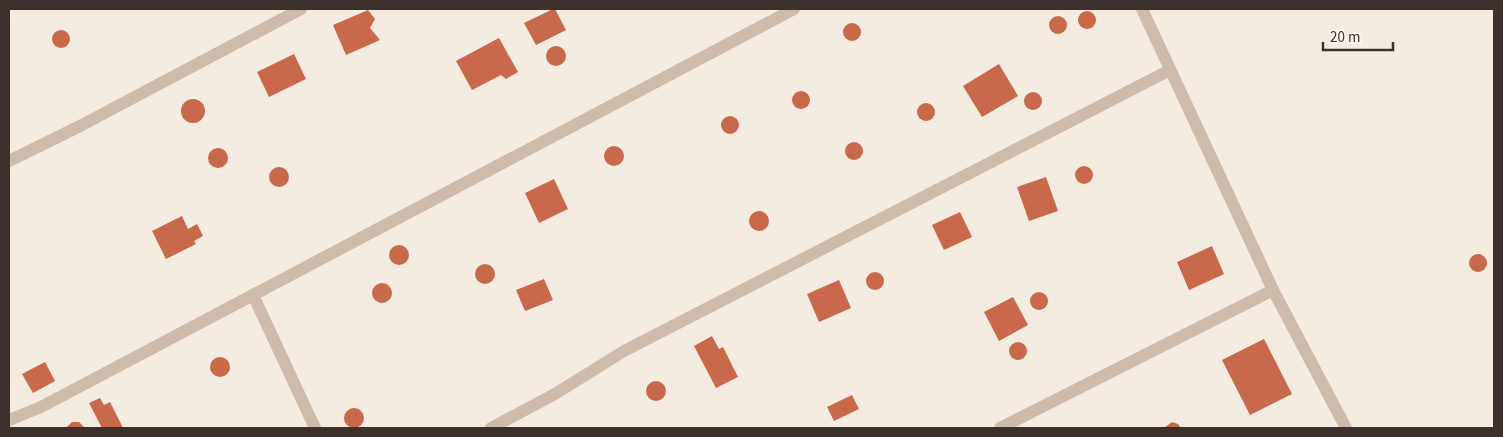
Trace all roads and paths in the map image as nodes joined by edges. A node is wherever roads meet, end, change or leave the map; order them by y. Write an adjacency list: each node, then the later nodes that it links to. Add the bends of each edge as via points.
1 (301, 9): 5 (street)
2 (794, 9): 7 (street)
3 (1142, 9): 4 (street)
4 (1170, 70): 6 (street); 10 (street, via 624,351 555,394)
5 (9, 161)
6 (1273, 290): 11 (street); 12 (street)
7 (253, 296): 8 (street, via 41,407); 9 (street)
8 (9, 420)
9 (315, 428)
10 (491, 428)
11 (1000, 428)
12 (1346, 428)

